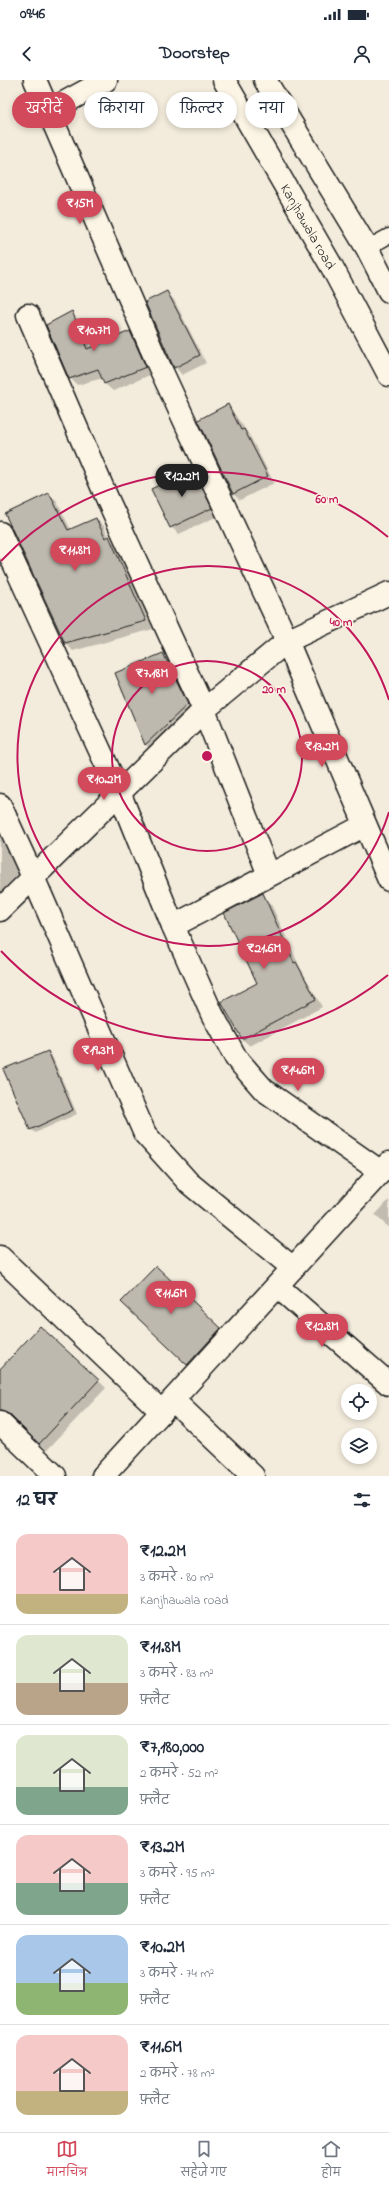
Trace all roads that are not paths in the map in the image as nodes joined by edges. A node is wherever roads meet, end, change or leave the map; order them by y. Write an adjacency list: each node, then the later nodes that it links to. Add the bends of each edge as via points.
1 (35, 80): 5 (street)
2 (106, 80): 6 (street)
3 (224, 80): 12 (street, Kanjhawala road, via 332,267)
4 (265, 80): 9 (street)
5 (40, 92)
6 (76, 96)
7 (56, 128): 15 (street, via 155,357)
8 (389, 236): 9 (lane)
9 (366, 248): 10 (street)
10 (389, 291)
11 (28, 315): 16 (street, via 107,498)
12 (389, 375)
13 (0, 533): 17 (street)
14 (389, 593): 15 (street)
15 (287, 641): 16 (street); 19 (street)
16 (204, 710): 17 (street); 20 (street)
17 (119, 792): 21 (street); 24 (street)
18 (0, 805): 21 (street)
19 (365, 825): 20 (street); 22 (street)
20 (269, 875): 24 (street)
21 (34, 877): 23 (street); 27 (street, via 145,1134 189,1183)
22 (389, 880)
23 (0, 910)
24 (173, 926): 25 (street, via 212,1014 236,1058 264,1090)
25 (385, 1167): 27 (street)
26 (0, 1257): 30 (street)
27 (293, 1268): 28 (street)
28 (277, 1286): 29 (street); 30 (street)
29 (389, 1384)
30 (167, 1406): 33 (street); 34 (street)
31 (0, 1423): 32 (street)
32 (55, 1476)
33 (103, 1476)
34 (253, 1476)

